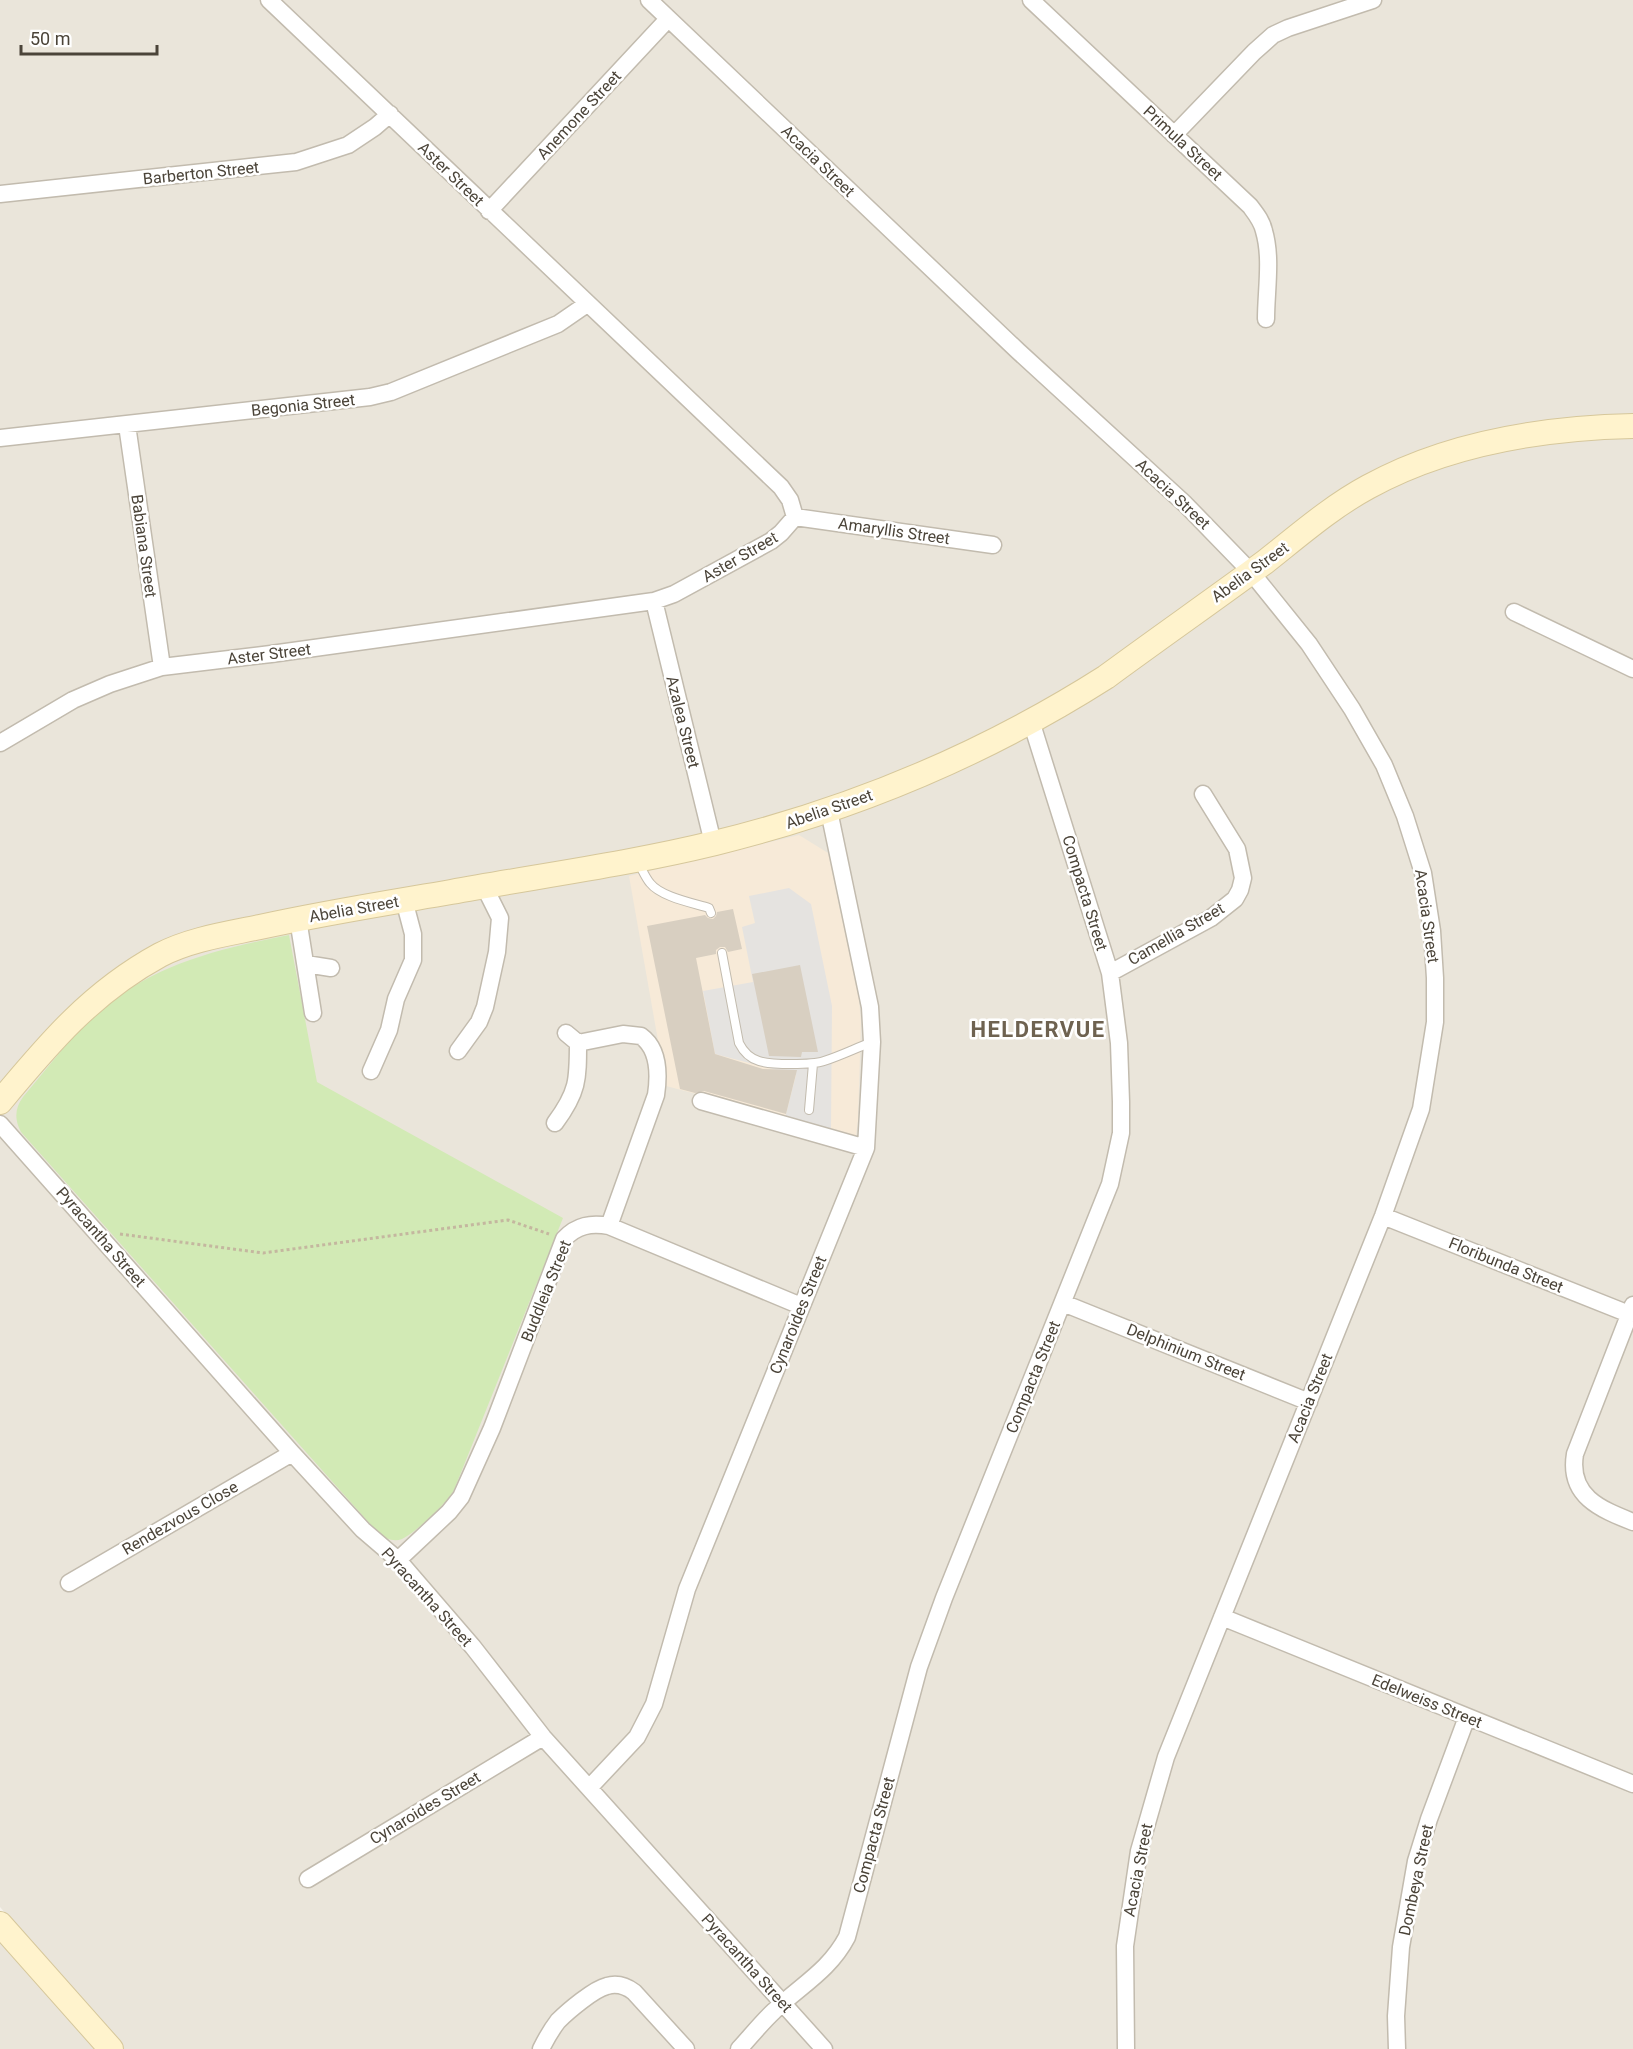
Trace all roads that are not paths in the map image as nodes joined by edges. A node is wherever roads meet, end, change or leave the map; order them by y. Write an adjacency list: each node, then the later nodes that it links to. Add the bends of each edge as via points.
1 (269, 0): 6 (street, Aster Street)
2 (649, 0): 5 (street, Acacia Street)
3 (1031, 0): 7 (street, Primula Street)
4 (1372, 0): 7 (street, via 1274,35)
5 (668, 19): 9 (street, Anemone Street); 17 (street, Acacia Street, via 1185,504)
6 (390, 114): 8 (street, Barberton Street, via 348,145 296,162); 9 (street, Aster Street)
7 (1174, 135): 11 (street, Primula Street, via 1259,219 1267,251)
8 (0, 194)
9 (489, 211): 10 (street, Aster Street)
10 (587, 304): 12 (street, Begonia Street, via 558,324 391,392); 15 (street, Aster Street, via 781,487)
11 (1266, 319)
12 (127, 424): 14 (street, Begonia Street); 20 (street, Babiana Street)
13 (1633, 426): 17 (street, Abelia Street, via 1523,436 1425,462 1366,488)
14 (0, 438)
15 (795, 517): 16 (street, Amaryllis Street); 18 (street, Aster Street, via 771,541)
16 (993, 545)
17 (1251, 572): 22 (street, Abelia Street, via 1106,676); 47 (street, Acacia Street, via 1309,644 1352,709 1384,765 1423,873 1432,931 1436,1022 1421,1109)
18 (654, 601): 20 (street, Aster Street); 26 (street, Azalea Street)
19 (1514, 612): 21 (street)
20 (162, 667): 23 (street, Aster Street, via 73,700)
21 (1633, 669)
22 (1031, 721): 25 (street, Abelia Street, via 968,754); 35 (street, Compacta Street)
23 (0, 743)
24 (1203, 794): 35 (street, Camellia Street, via 1237,849 1240,890 1235,899 1211,918)
25 (829, 810): 26 (street, Abelia Street); 37 (street, Cynaroides Street, via 866,981)
26 (713, 843): 27 (street, Abelia Street)
27 (636, 859): 28 (street, Abelia Street); 30 (lane, via 652,886 709,908)
28 (484, 886): 29 (street, Abelia Street); 38 (street, via 500,918 497,952 485,1007)
29 (404, 900): 31 (street, Abelia Street); 40 (street, via 413,934 413,960)
30 (711, 913)
31 (298, 919): 33 (street); 42 (street, Abelia Street, via 204,939 163,953 120,979 51,1041)
32 (722, 953): 39 (lane, via 742,1050 759,1061)
33 (306, 964): 34 (street); 36 (street)
34 (331, 968)
35 (1110, 973): 49 (street, Compacta Street, via 1119,1043 1121,1133 1110,1184)
36 (313, 1012)
37 (872, 1042): 39 (lane); 46 (street, Cynaroides Street)
38 (458, 1051)
39 (813, 1064): 43 (lane)
40 (371, 1071)
41 (701, 1101): 46 (street)
42 (0, 1102)
43 (809, 1110)
44 (555, 1123): 48 (street, via 578,1080 572,1038 634,1034 647,1040 656,1061 654,1105)
45 (0, 1124): 53 (street, Pyracantha Street)
46 (866, 1148): 50 (street, Cynaroides Street)
47 (1383, 1216): 51 (street, Floribunda Street); 52 (street, Acacia Street)
48 (609, 1226): 50 (street, Buddleia Street); 55 (street, Buddleia Street, via 581,1227 564,1239 492,1428 461,1497)
49 (1062, 1303): 52 (street, Delphinium Street); 64 (street, Compacta Street, via 919,1667 848,1937 824,1969)
50 (801, 1306): 61 (street, Cynaroides Street, via 687,1589 650,1713 637,1737)
51 (1631, 1309): 54 (street, via 1573,1464 1578,1486 1593,1503)
52 (1309, 1402): 57 (street, Acacia Street)
53 (292, 1453): 55 (street, Pyracantha Street, via 363,1530); 56 (street, Rendezvous Close)
54 (1633, 1522)
55 (398, 1560): 59 (street, Pyracantha Street)
56 (69, 1583)
57 (1222, 1617): 58 (street, Edelweiss Street); 70 (street, Acacia Street, via 1166,1757 1139,1851 1125,1946)
58 (1467, 1717): 60 (street, Edelweiss Street); 71 (street, Dombeya Street, via 1416,1861 1401,1947)
59 (543, 1737): 61 (street, Pyracantha Street); 62 (street, Cynaroides Street)
60 (1633, 1784)
61 (590, 1787): 64 (street, Pyracantha Street)
62 (308, 1879)
63 (0, 1924): 65 (street)
64 (783, 2003): 68 (street, Compacta Street); 69 (street, Pyracantha Street)
65 (105, 2047)
66 (541, 2049): 67 (street, via 559,2021 600,1988 615,1985 634,1992)
67 (686, 2049)
68 (739, 2049)
69 (824, 2049)
70 (1125, 2049)
71 (1397, 2049)

